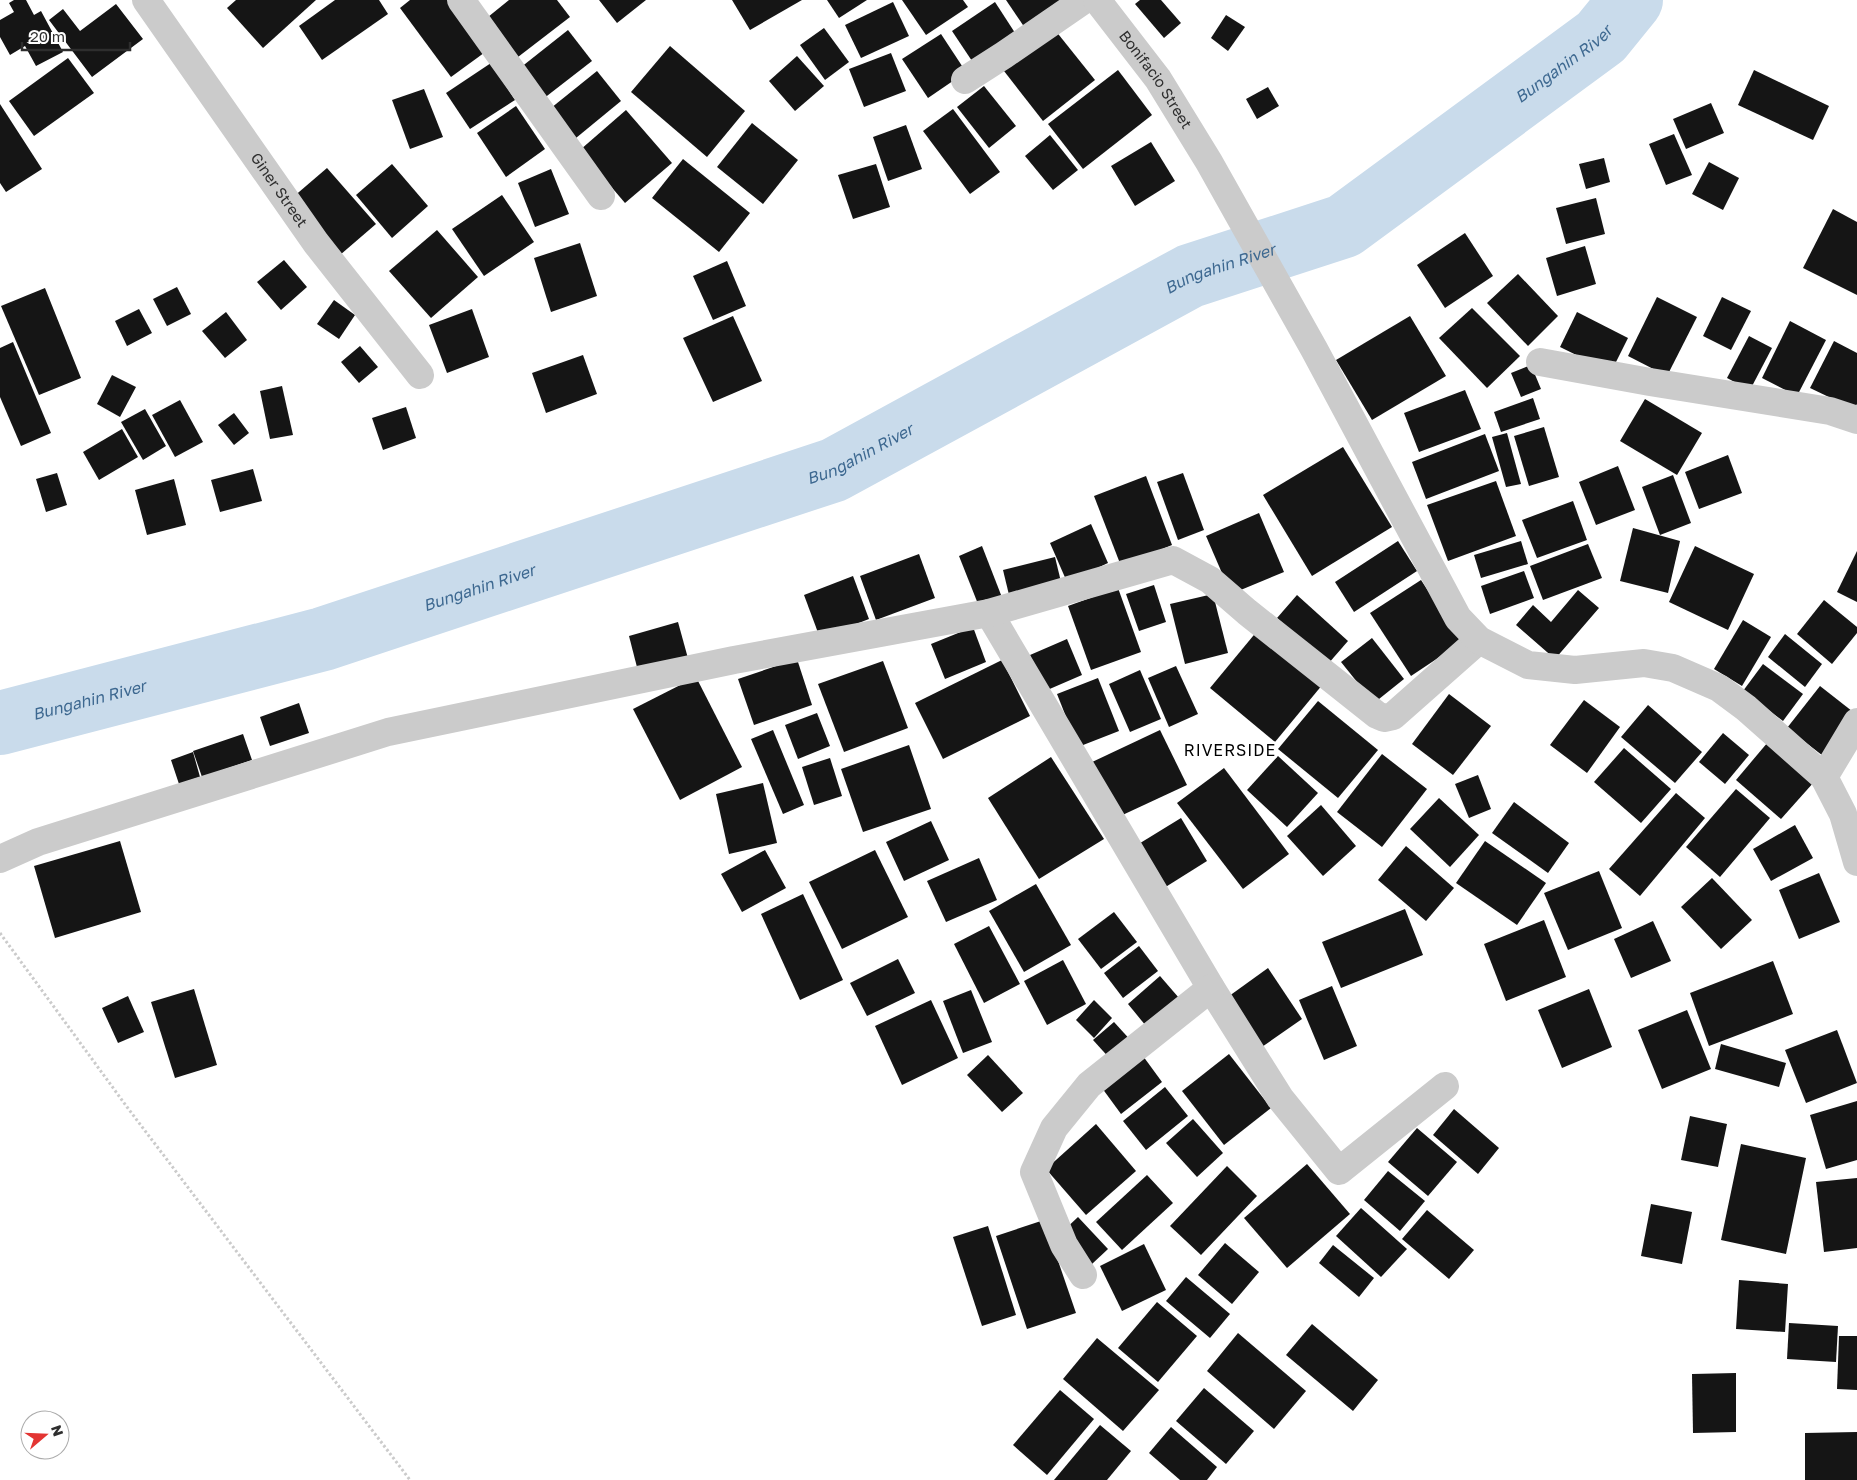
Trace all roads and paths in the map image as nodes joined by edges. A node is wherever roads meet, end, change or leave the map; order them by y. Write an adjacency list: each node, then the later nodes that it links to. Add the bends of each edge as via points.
1 (146, 0): 8 (street, Giner Street, via 316,243)
2 (461, 0): 6 (street)
3 (1084, 0): 5 (street)
4 (1096, 0): 11 (street, Bonifacio Street, via 1158,79 1209,162 1314,349 1458,618)
5 (965, 80)
6 (601, 196)
7 (1540, 362): 9 (street, via 1830,411)
8 (420, 375)
9 (1857, 420)
10 (989, 613): 11 (street, via 1172,560 1210,580 1384,718 1393,716); 14 (street, via 734,660 388,732 38,842); 17 (street)
11 (1479, 640): 13 (street, via 1528,664 1575,670 1644,663 1673,668 1719,688)
12 (1857, 722): 13 (street)
13 (1824, 777): 15 (street, via 1843,814)
14 (0, 858)
15 (1857, 862)
16 (0, 933): 20 (path)
17 (1211, 988): 18 (street, via 1280,1098 1339,1171); 19 (street, via 1089,1085 1054,1128 1034,1172 1064,1245)
18 (1445, 1086)
19 (1083, 1275)
20 (410, 1480)

